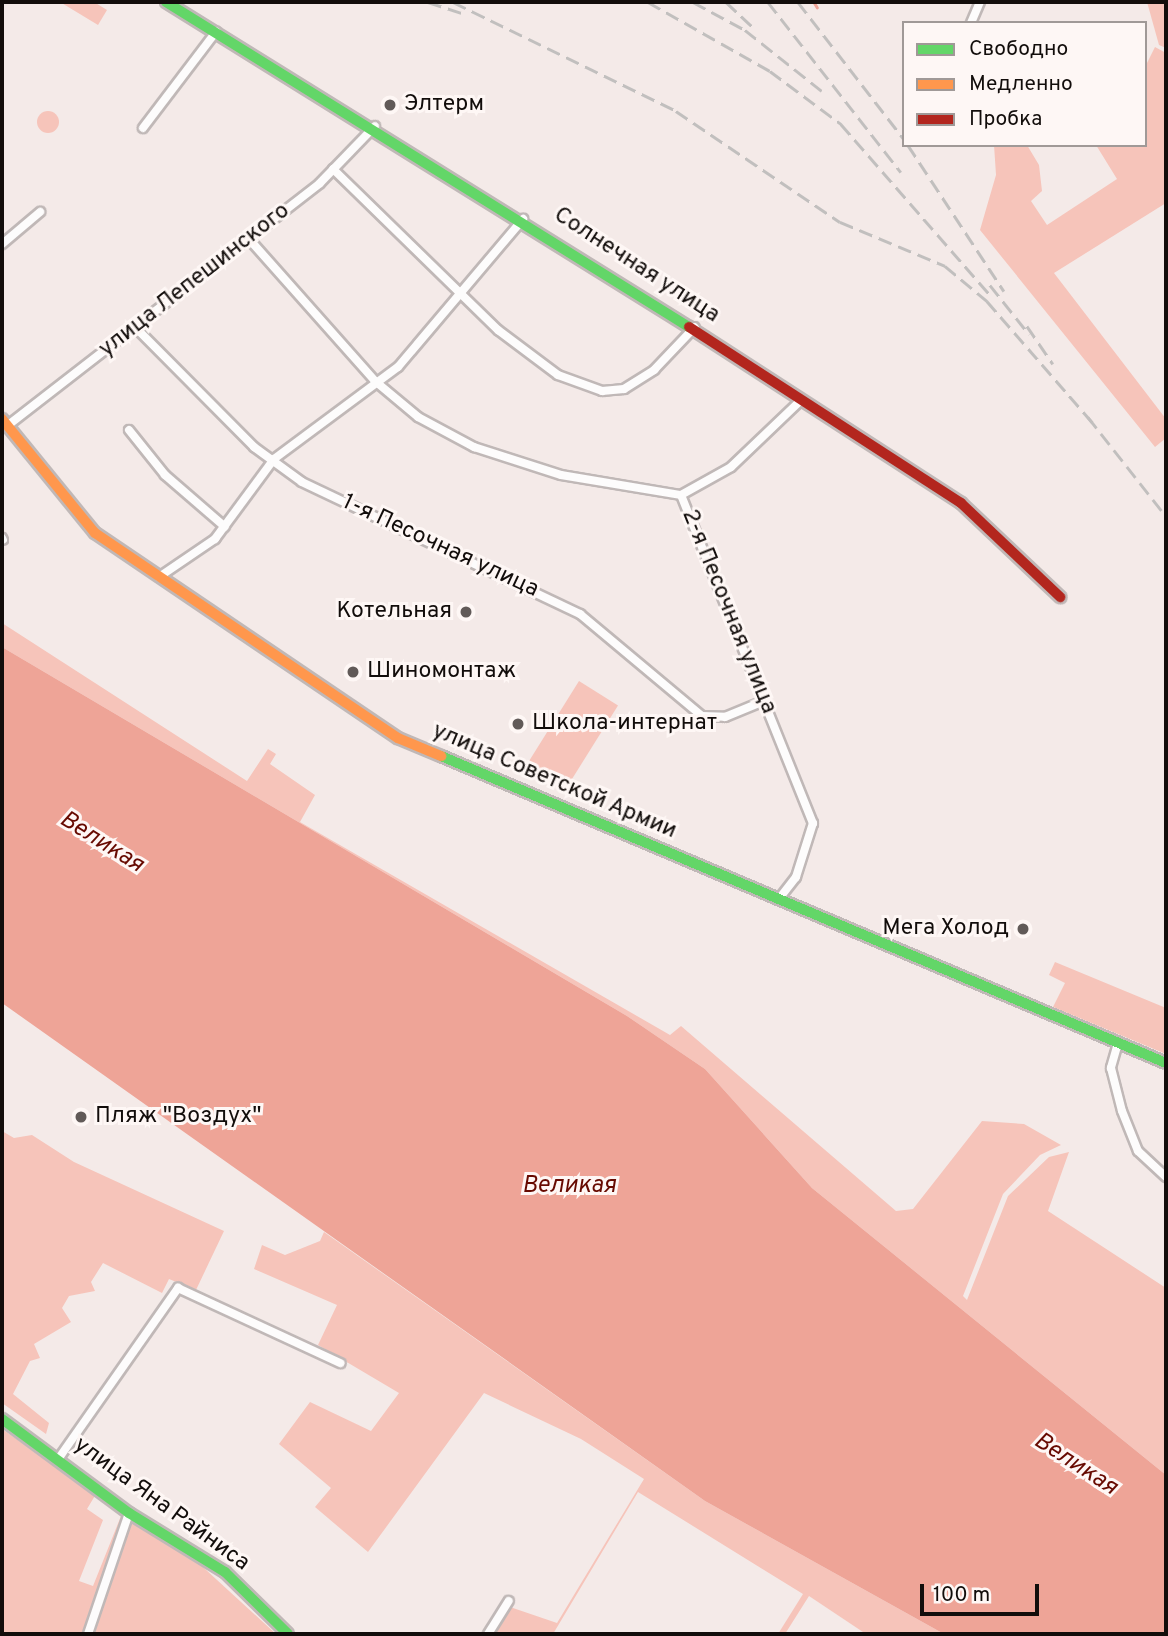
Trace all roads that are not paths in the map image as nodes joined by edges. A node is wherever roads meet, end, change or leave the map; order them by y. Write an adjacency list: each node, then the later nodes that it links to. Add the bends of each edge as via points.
1 (166, 2): 4 (street, Солнечная улица)
2 (980, 2): 3 (street)
3 (972, 21)
4 (216, 32): 5 (street, Солнечная улица); 6 (street)
5 (375, 126): 7 (street, улица Лепешинского); 9 (street, Солнечная улица)
6 (143, 128)
7 (333, 169): 10 (street, улица Лепешинского); 12 (street)
8 (40, 212): 11 (street)
9 (523, 219): 12 (street); 13 (street, Солнечная улица)
10 (249, 239): 14 (street, улица Лепешинского); 15 (street, 2-я Песочная улица)
11 (2, 244)
12 (460, 294): 13 (street, via 532,360 602,391 624,389 654,370); 15 (street, via 397,368)
13 (695, 327): 16 (street, Солнечная улица)
14 (136, 328): 17 (street, улица Лепешинского); 19 (street, 1-я Песочная улица, via 254,447)
15 (375, 381): 19 (street); 20 (street, 2-я Песочная улица, via 418,417 474,447 561,475)
16 (800, 401): 20 (street, via 731,467); 23 (street, Солнечная улица, via 961,503)
17 (4, 422): 22 (street, улица Советской Армии, via 95,533)
18 (129, 429): 21 (street, via 165,475)
19 (274, 459): 21 (street); 24 (street, 1-я Песочная улица, via 302,482 580,614 702,716 725,717)
20 (681, 495): 24 (street, 2-я Песочная улица)
21 (225, 527): 22 (street)
22 (159, 577): 25 (street, улица Советской Армии, via 398,738)
23 (1060, 597)
24 (764, 701): 25 (street, 2-я Песочная улица, via 814,823 796,877)
25 (778, 900): 26 (street, улица Советской Армии)
26 (1118, 1043): 27 (street, улица Советской Армии); 28 (street, via 1111,1068 1122,1111 1138,1151)
27 (1166, 1063)
28 (1166, 1177)
29 (340, 1363): 31 (street, via 178,1287)
30 (2, 1419): 31 (street, улица Яна Райниса)
31 (59, 1458): 32 (street, улица Яна Райниса)
32 (129, 1513): 34 (street); 35 (street, улица Яна Райниса, via 225,1572)
33 (509, 1601): 36 (street)
34 (88, 1634)
35 (288, 1634)
36 (488, 1634)

